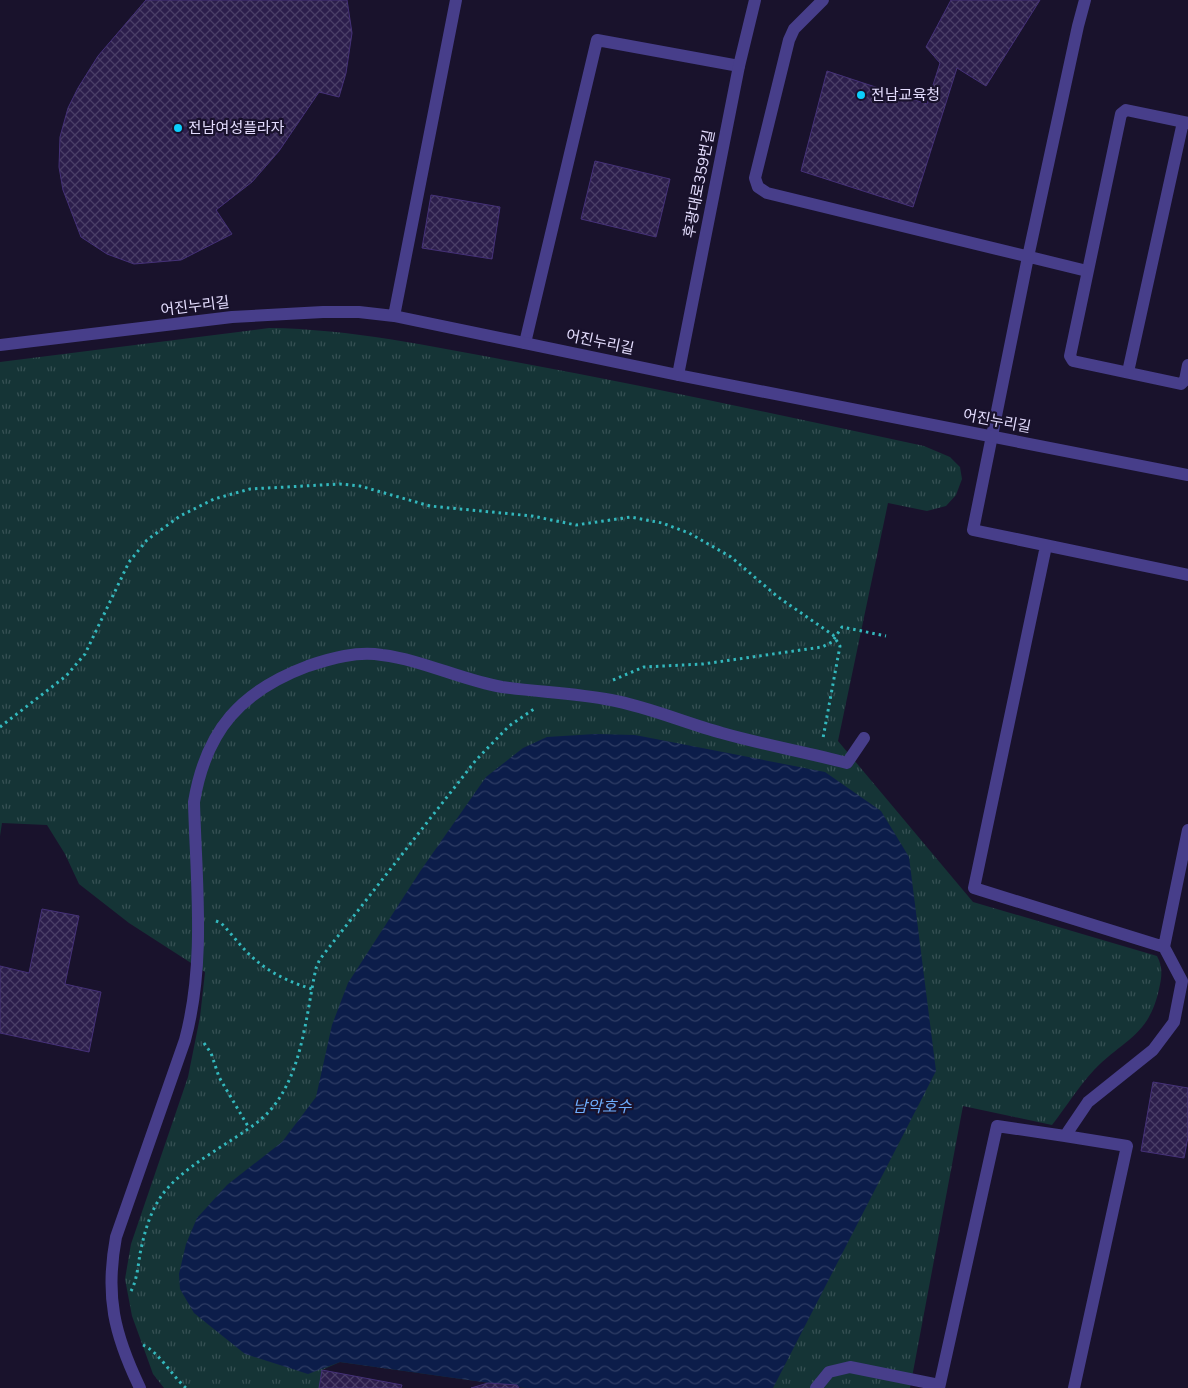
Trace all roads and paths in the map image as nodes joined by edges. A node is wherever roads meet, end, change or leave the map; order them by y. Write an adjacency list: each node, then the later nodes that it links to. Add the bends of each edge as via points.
1 (456, 0): 9 (street)
2 (755, 0): 5 (street, 후광대로359번길)
3 (823, 0): 7 (street, via 794,29 789,40 755,178 758,188 766,193)
4 (1086, 0): 7 (street)
5 (739, 66): 10 (street, via 597,40); 14 (street, 후광대로359번길)
6 (1186, 123): 8 (street, via 1126,110 1121,114); 13 (street)
7 (1028, 257): 8 (street); 15 (street)
8 (1087, 271): 13 (street, via 1071,359)
9 (394, 316): 10 (street, 어진누리길); 11 (street, 어진누리길, via 323,312 232,317)
10 (525, 343): 14 (street, 어진누리길)
11 (0, 345)
12 (1188, 365): 13 (street, via 1181,384)
13 (1128, 372)
14 (678, 375): 15 (street, 어진누리길)
15 (991, 436): 16 (street, 어진누리길); 17 (street, via 973,530)
16 (1188, 475)
17 (1046, 546): 18 (street); 28 (street, via 974,888)
18 (1188, 575)
19 (886, 636): 20 (path, via 842,627)
20 (835, 638): 22 (path, via 822,647 796,651 703,664 644,667 602,686); 23 (path, via 714,546 689,533 653,521 631,517 576,525 532,516 430,506 360,486 340,484 250,489 214,498 180,516 146,540 129,562 85,654 66,676); 25 (path, via 840,646)
21 (563, 694): 22 (street); 27 (street, via 499,686 407,659 369,653 320,662 271,682 242,704 208,749 202,766 194,802); 29 (path, via 519,718 476,760 320,959)
22 (588, 697): 25 (street, via 647,708 722,733)
23 (0, 727)
24 (864, 738): 25 (street, via 847,763)
25 (819, 756)
26 (1188, 830): 28 (street)
27 (200, 919): 29 (path, via 221,923 264,967 297,985); 30 (street, via 196,976)
28 (1164, 947): 32 (street, via 1182,981 1174,1022 1153,1050 1088,1102)
29 (312, 989): 31 (path, via 296,1064 283,1093 271,1110)
30 (187, 1032): 31 (path, via 208,1048 219,1077); 33 (street, via 116,1237 112,1260)
31 (249, 1128): 33 (path, via 183,1175 161,1197 147,1223 132,1289 126,1298)
32 (1065, 1136): 35 (street, via 997,1126); 39 (street, via 1127,1146)
33 (112, 1307): 34 (street)
34 (120, 1339): 36 (street); 37 (path, via 153,1351)
35 (939, 1387): 38 (street, via 850,1367 829,1372)
36 (140, 1388)
37 (186, 1388)
38 (816, 1388)
39 (1074, 1388)

